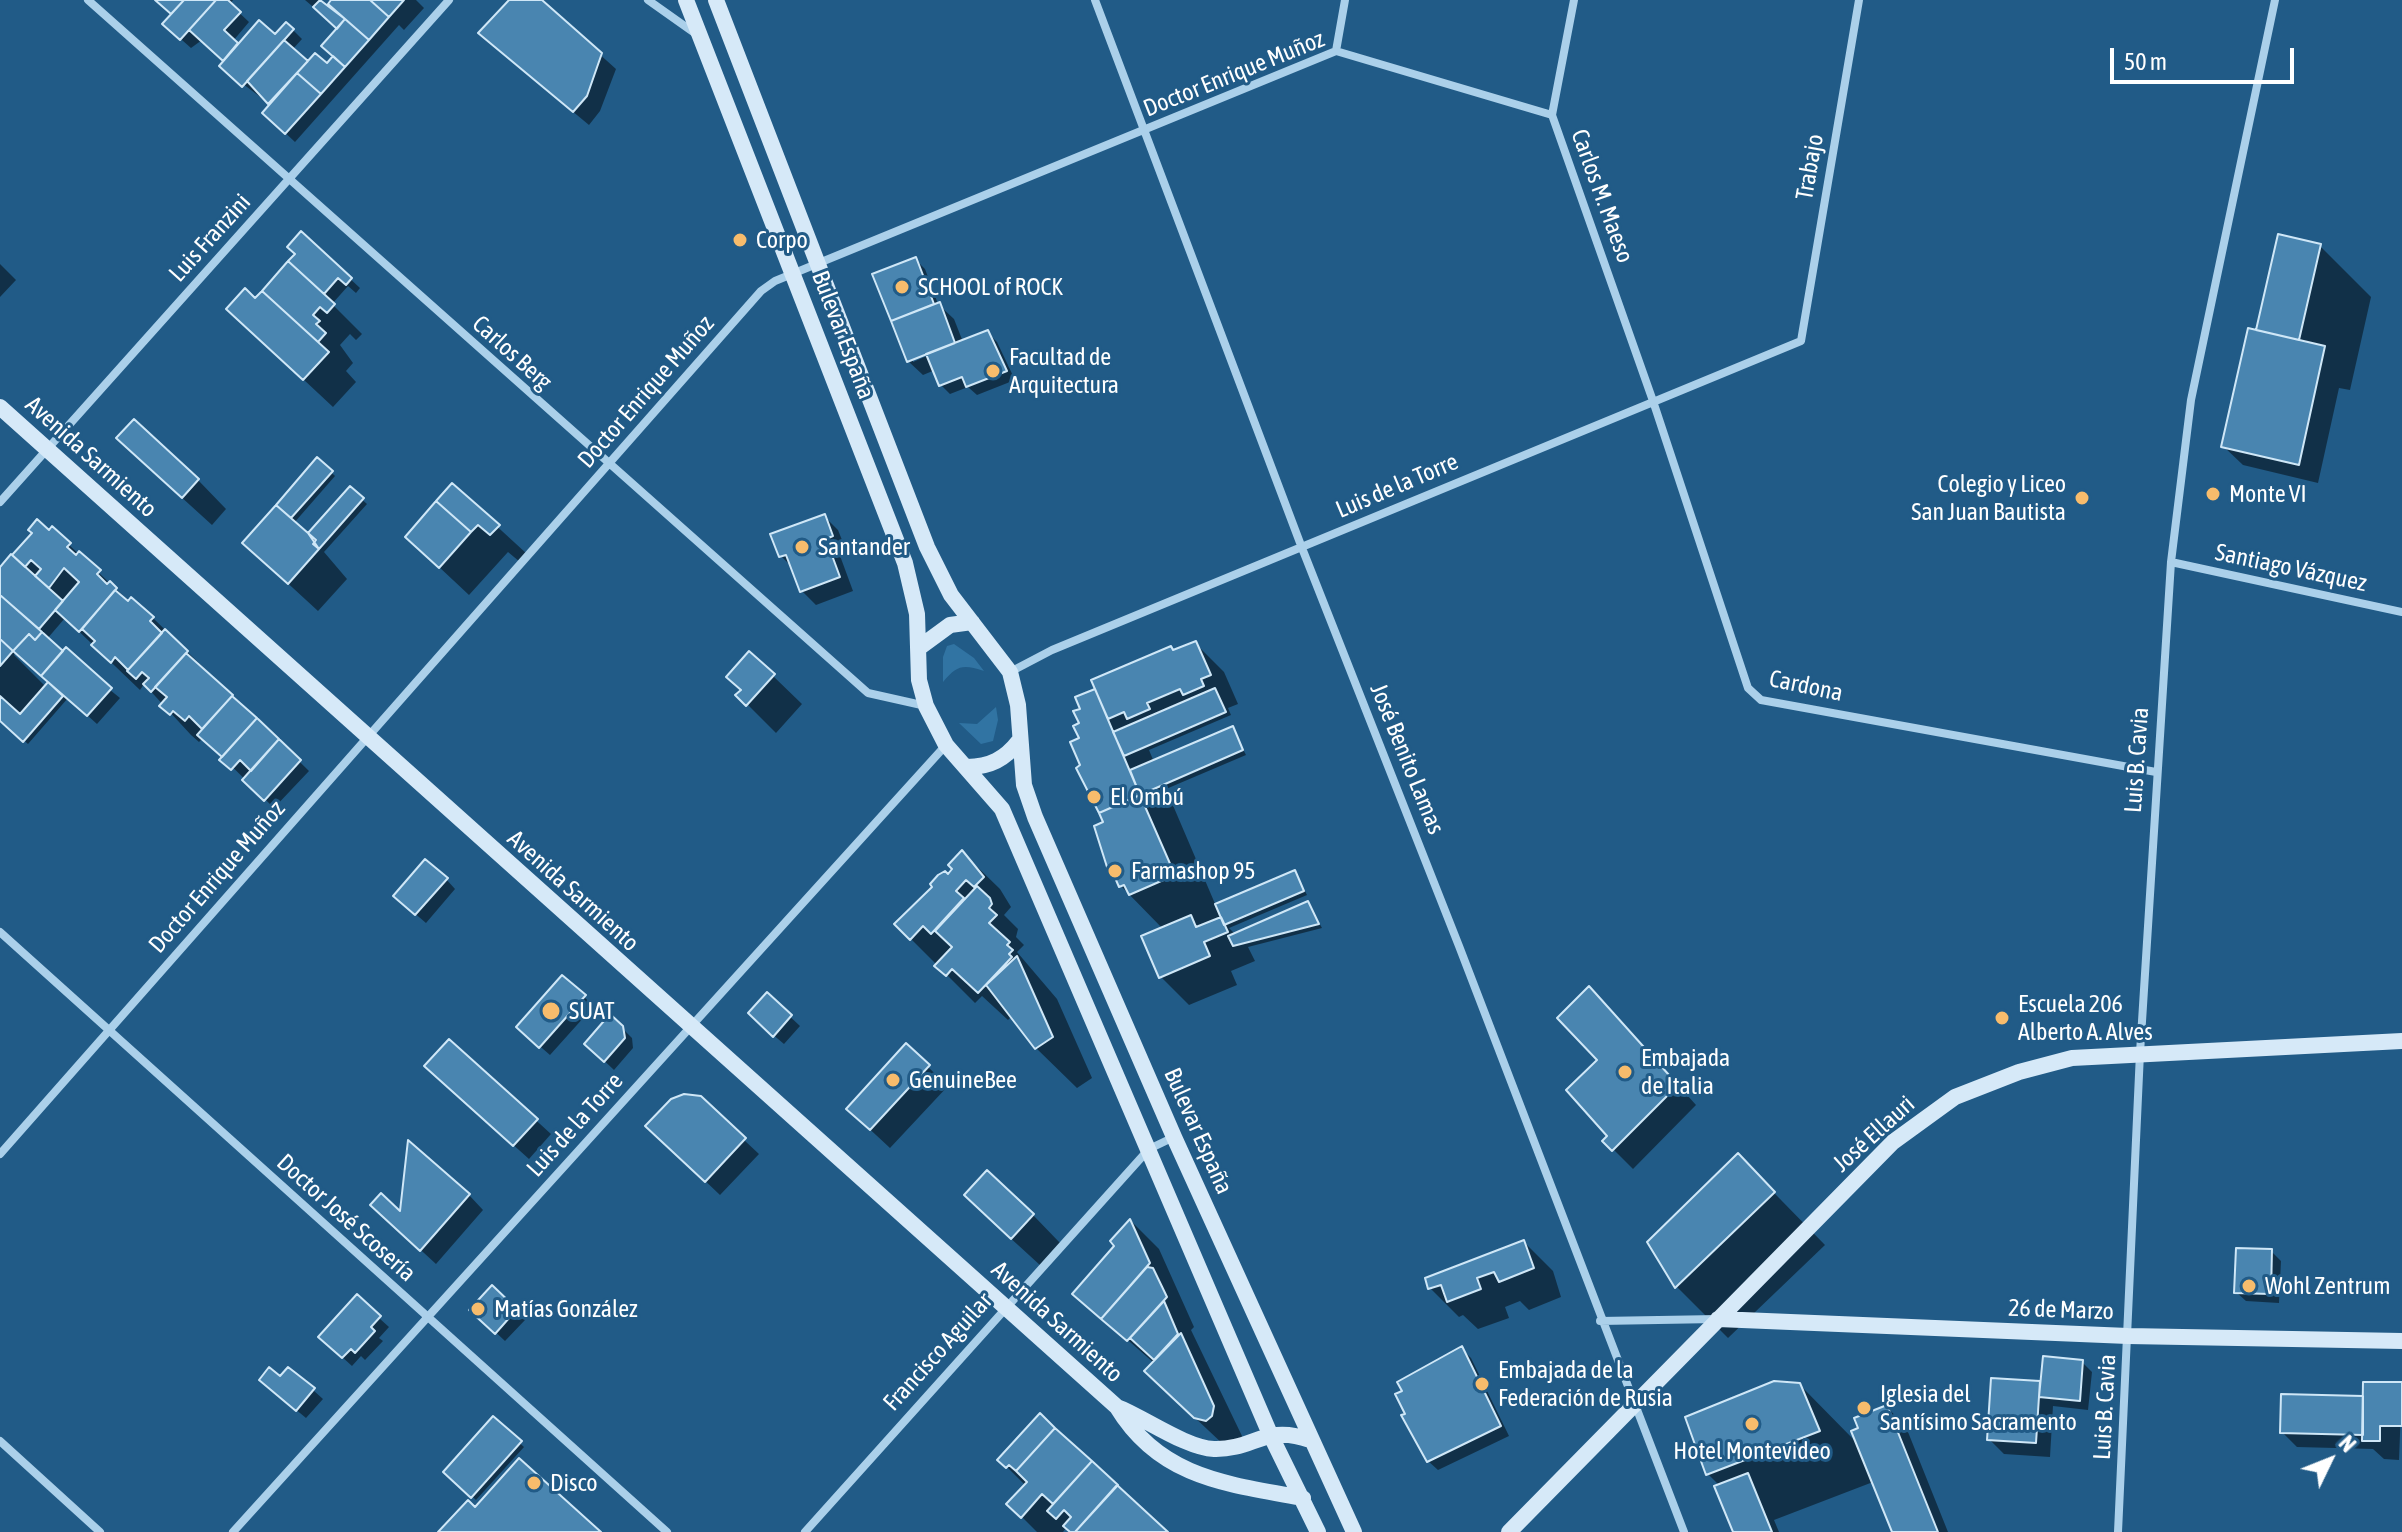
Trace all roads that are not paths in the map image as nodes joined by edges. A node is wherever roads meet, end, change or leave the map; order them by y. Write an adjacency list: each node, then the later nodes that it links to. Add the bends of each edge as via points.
1 (88, 0): 17 (street, Carlos Berg)
2 (449, 0): 17 (street, Luis Franzini)
3 (648, 0): 13 (street)
4 (686, 0): 13 (street, Bulevar España)
5 (716, 0): 18 (street, Bulevar España)
6 (1095, 0): 12 (street, José Benito Lamas)
7 (1101, 0): 12 (street)
8 (1345, 0): 14 (street)
9 (1574, 0): 15 (street, Carlos M. Maeso)
10 (1859, 0): 20 (street, Trabajo)
11 (2275, 0): 27 (street, Luis B. Cavia, via 2191,400)
12 (1099, 11): 16 (street, José Benito Lamas)
13 (700, 37): 19 (street, Bulevar España)
14 (1336, 51): 15 (street, Doctor Enrique Muñoz); 16 (street, Doctor Enrique Muñoz)
15 (1552, 115): 21 (street, Carlos M. Maeso)
16 (1145, 131): 18 (street, Doctor Enrique Muñoz); 26 (street, José Benito Lamas)
17 (289, 180): 23 (street, Luis Franzini); 24 (street, Carlos Berg)
18 (816, 262): 19 (street, Doctor Enrique Muñoz); 29 (street, Bulevar España, via 927,547)
19 (793, 272): 24 (street, Doctor Enrique Muñoz, via 761,291); 30 (street, Bulevar España, via 905,563)
20 (1801, 341): 21 (street, Luis de la Torre)
21 (1653, 401): 26 (street, Luis de la Torre); 37 (street, Cardona, via 1754,695)
22 (0, 407): 23 (street, Avenida Sarmiento)
23 (47, 449): 25 (street, Luis Franzini); 33 (street, Avenida Sarmiento)
24 (609, 466): 32 (street, Carlos Berg, via 868,693); 33 (street, Doctor Enrique Muñoz)
25 (0, 502)
26 (1302, 548): 31 (street, Luis de la Torre); 49 (street, José Benito Lamas)
27 (2171, 562): 28 (street, Santiago Vázquez); 37 (street, Luis B. Cavia)
28 (2402, 612)
29 (972, 622): 30 (street, via 950,625); 31 (street, Bulevar España)
30 (920, 647): 32 (street, Bulevar España, via 919,680)
31 (1010, 672): 34 (street, Bulevar España)
32 (926, 706): 35 (street, Bulevar España)
33 (365, 737): 39 (street, Avenida Sarmiento); 40 (street, Doctor Enrique Muñoz)
34 (1019, 741): 36 (street, via 999,761); 43 (street, Bulevar España, via 1024,785 1035,817)
35 (946, 745): 36 (street, Bulevar España); 39 (street, Luis de la Torre)
36 (967, 767): 44 (street, Bulevar España, via 1002,809)
37 (2156, 772): 42 (street, Luis B. Cavia)
38 (0, 932): 40 (street, Doctor José Scosería)
39 (690, 1028): 46 (street, Avenida Sarmiento); 47 (street, Luis de la Torre)
40 (109, 1031): 45 (street, Doctor Enrique Muñoz); 47 (street, Doctor José Scosería)
41 (2402, 1041): 42 (street, José Ellauri)
42 (2140, 1053): 48 (street, José Ellauri, via 2072,1058 1955,1097 1893,1142); 50 (street, Luis B. Cavia)
43 (1174, 1137): 44 (street, Francisco Aguilar); 55 (street, Bulevar España)
44 (1149, 1149): 46 (street, Francisco Aguilar); 54 (street, Bulevar España)
45 (0, 1154)
46 (1005, 1307): 53 (street, Avenida Sarmiento); 61 (street, Francisco Aguilar)
47 (426, 1318): 59 (street, Luis de la Torre); 60 (street, Doctor José Scosería)
48 (1718, 1319): 49 (street); 50 (street, 26 de Marzo); 52 (street, José Ellauri)
49 (1600, 1321): 52 (street, José Benito Lamas)
50 (2128, 1336): 51 (street, 26 de Marzo); 66 (street, Luis B. Cavia)
51 (2402, 1341)
52 (1634, 1405): 64 (street, José Ellauri); 65 (street, José Benito Lamas)
53 (1117, 1407): 54 (street, Avenida Sarmiento, via 1211,1449); 57 (street, Avenida Sarmiento, via 1145,1446 1183,1468 1220,1483)
54 (1270, 1434): 55 (street, Avenida Sarmiento); 57 (street, Bulevar España)
55 (1310, 1440): 63 (street, Bulevar España)
56 (0, 1441): 58 (street)
57 (1303, 1498): 62 (street, Bulevar España)
58 (100, 1532)
59 (233, 1532)
60 (667, 1532)
61 (805, 1532)
62 (1318, 1532)
63 (1354, 1532)
64 (1509, 1532)
65 (1684, 1532)
66 (2118, 1532)

